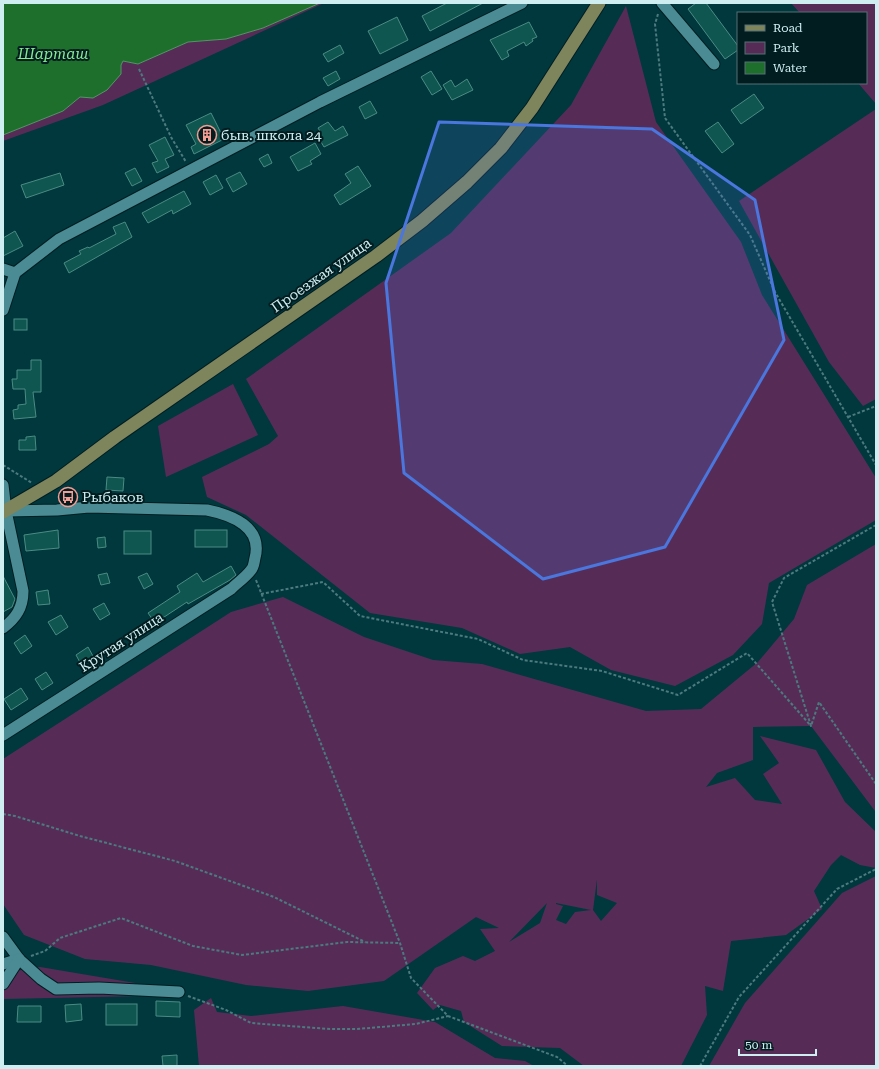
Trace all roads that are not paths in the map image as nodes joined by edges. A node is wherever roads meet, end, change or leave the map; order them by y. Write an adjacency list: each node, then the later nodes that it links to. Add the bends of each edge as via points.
1 (522, 3): 6 (street, via 320,102 59,239)
2 (599, 3): 9 (main road, Проезжая улица, via 532,108 501,148 422,221 376,256 121,432 56,481)
3 (662, 3): 4 (street)
4 (714, 64)
5 (3, 269): 6 (street)
6 (15, 273): 7 (street)
7 (3, 310)
8 (3, 486): 9 (street)
9 (5, 512): 10 (street, via 23,603 14,620); 11 (street, Крутая улица, via 89,507 207,510 219,512 244,524 253,535 257,549 252,569 231,589)
10 (3, 628)
11 (3, 735)
12 (3, 937): 13 (street)
13 (19, 959): 14 (street); 15 (street); 16 (street, via 56,989 99,988)
14 (3, 964)
15 (3, 984)
16 (180, 992)

